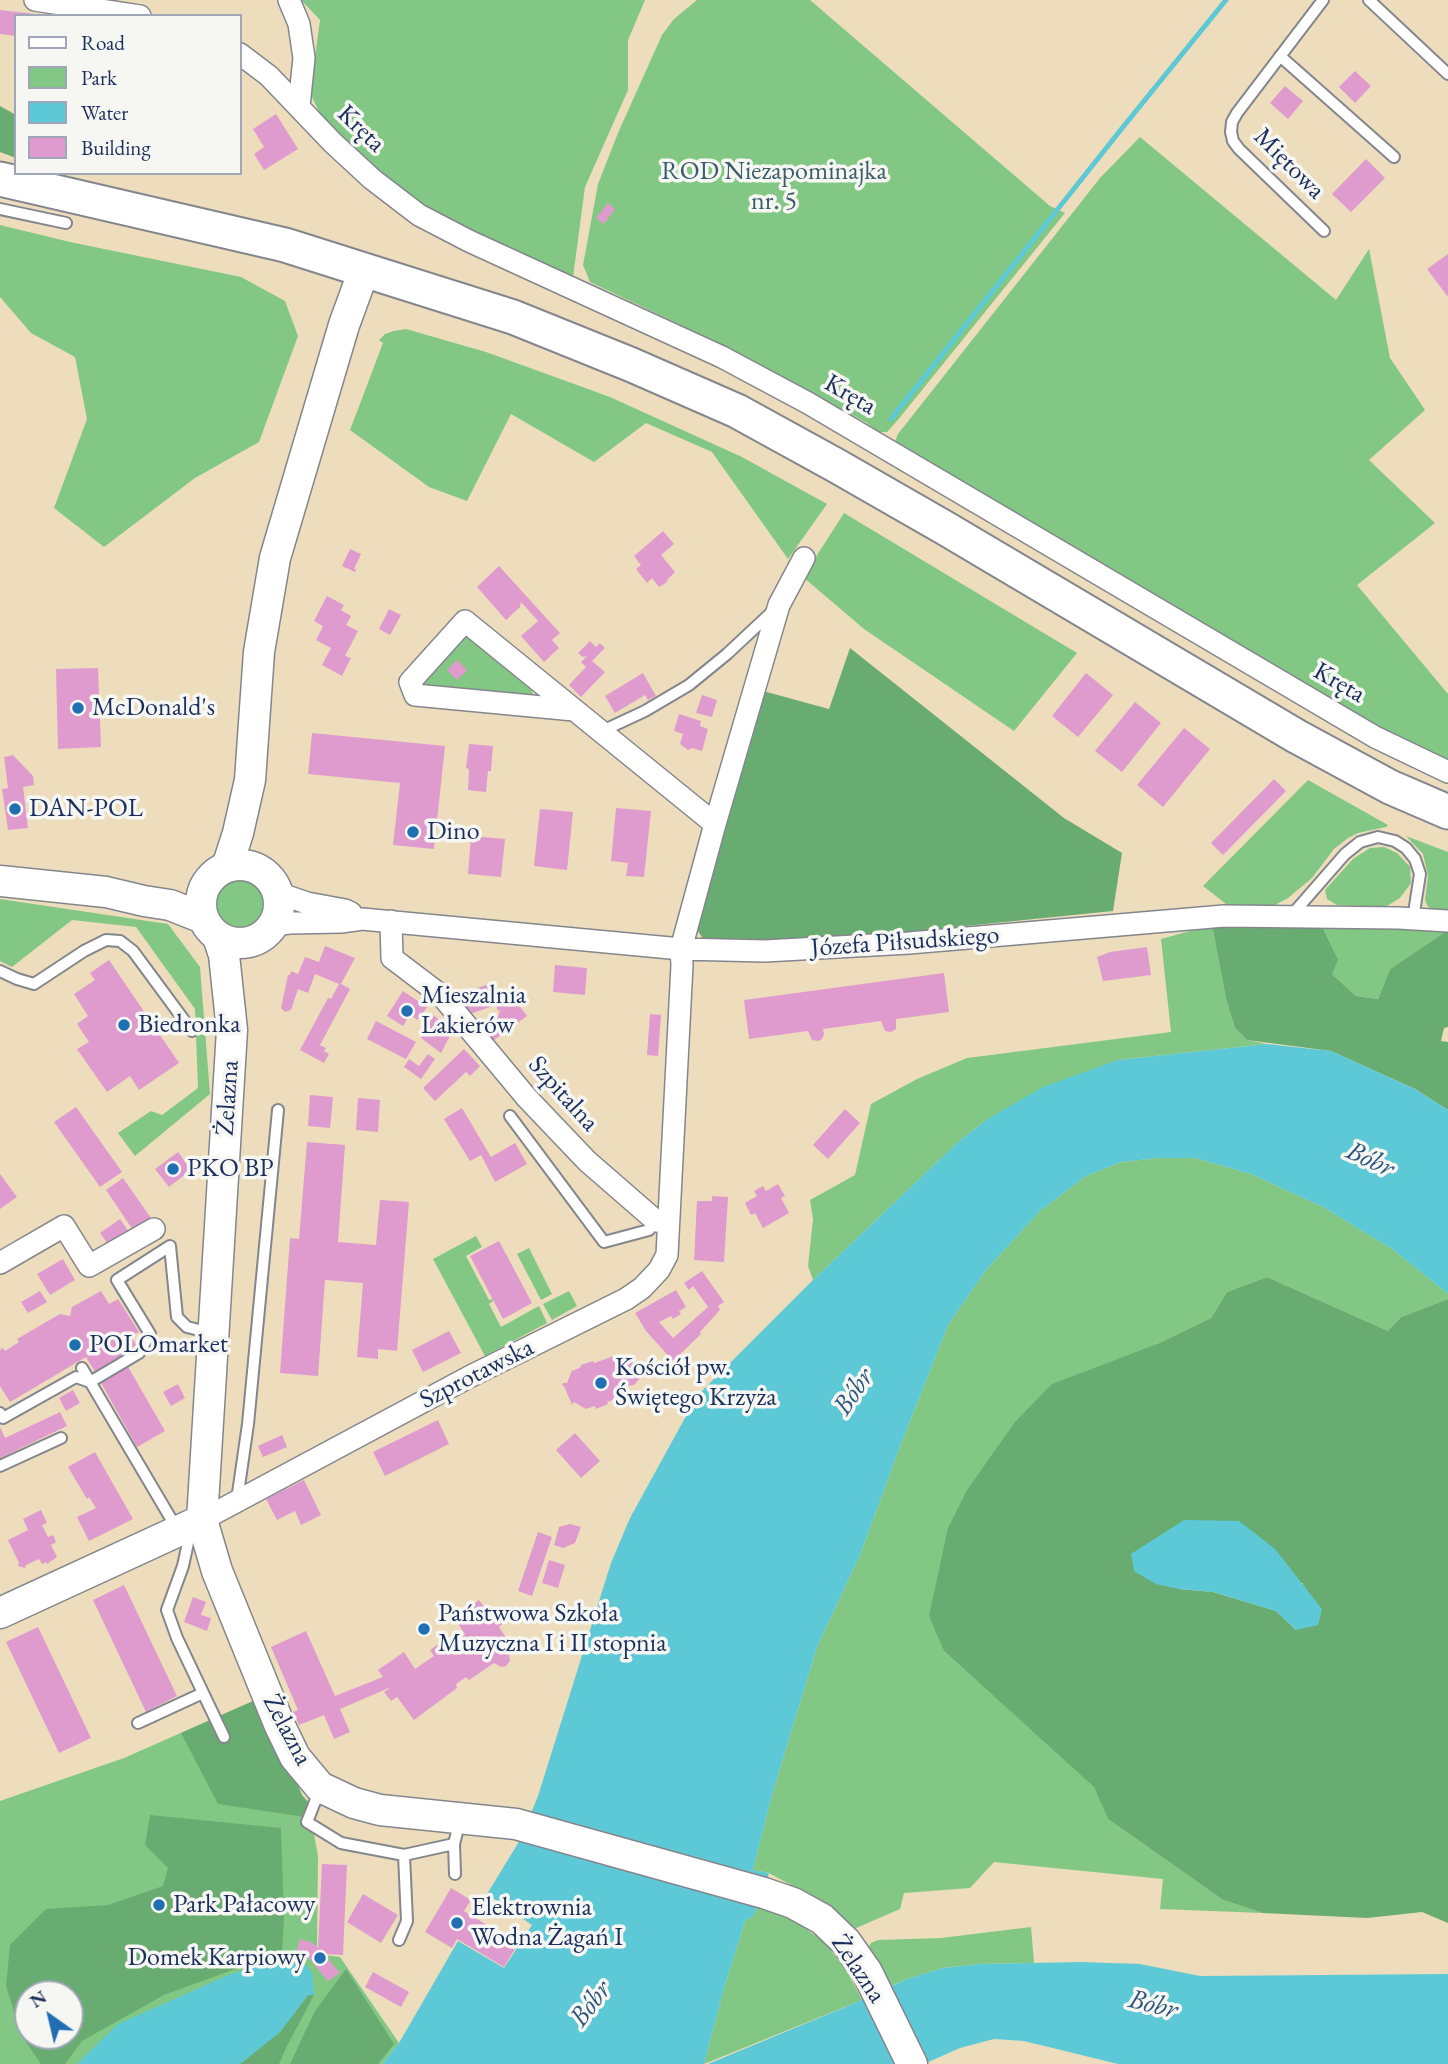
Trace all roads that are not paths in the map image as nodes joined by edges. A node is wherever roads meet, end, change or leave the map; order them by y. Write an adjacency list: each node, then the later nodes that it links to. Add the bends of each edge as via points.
1 (35, 0): 5 (street)
2 (289, 0): 9 (street, via 299,24 304,58)
3 (1323, 0): 7 (lane, Miętowa)
4 (1368, 0): 8 (lane)
5 (127, 14)
6 (242, 56): 9 (street, Kręta)
7 (1280, 56): 10 (lane); 14 (lane, Miętowa, via 1232,121 1233,141)
8 (1448, 74)
9 (299, 106): 20 (street, Kręta, via 372,179 419,215 808,402 1352,723)
10 (1394, 158)
11 (0, 179): 15 (main road, via 272,242)
12 (0, 209): 13 (lane)
13 (66, 223)
14 (1324, 231)
15 (364, 270): 21 (street, via 275,558 259,652); 22 (main road, via 513,317 737,411 1296,736 1390,787)
16 (804, 558): 17 (street)
17 (779, 605): 19 (lane, via 689,685); 23 (street)
18 (574, 710): 18 (street, via 465,621 410,682 415,695); 19 (street)
19 (600, 732): 23 (street)
20 (1448, 772)
21 (250, 780): 24 (street); 25 (street)
22 (1448, 812)
23 (715, 824): 36 (street)
24 (258, 869): 25 (street, via 248,866); 28 (street)
25 (218, 874): 27 (street, via 187,888); 34 (street, via 202,893 201,905)
26 (0, 881): 27 (street)
27 (106, 892): 34 (street, via 170,905)
28 (278, 893): 30 (street, via 345,910); 35 (street, via 278,915)
29 (1289, 917): 31 (street, Józefa Piłsudskiego); 31 (lane, via 1345,854 1360,842 1378,837 1395,841 1415,859 1420,874); 36 (street, Józefa Piłsudskiego, via 1224,916 765,951)
30 (362, 919): 32 (street, Józefa Piłsudskiego); 35 (street, via 289,923)
31 (1413, 919): 33 (street, Józefa Piłsudskiego)
32 (390, 921): 36 (street, Józefa Piłsudskiego); 42 (street, Szpitalna, via 392,958 442,996 587,1161)
33 (1448, 922)
34 (211, 928): 35 (street, via 229,942 242,944); 38 (street, via 224,955)
35 (264, 933): 38 (street, via 249,953)
36 (681, 949): 42 (street, Szprotawska)
37 (0, 971): 39 (lane, via 34,984 95,945 120,941 133,951)
38 (232, 1030): 45 (street, Żelazna)
39 (192, 1031)
40 (278, 1110): 51 (lane)
41 (510, 1116): 42 (lane, via 604,1242)
42 (662, 1222): 51 (street, Szprotawska, via 667,1255 659,1270 626,1299)
43 (154, 1229): 44 (street, via 89,1266 64,1226)
44 (0, 1263)
45 (214, 1333): 47 (lane, via 187,1327 177,1317 170,1246 117,1280 150,1334 139,1353); 52 (street, Żelazna)
46 (82, 1368): 47 (lane)
47 (90, 1382): 48 (lane, via 76,1377 3,1418); 52 (lane)
48 (0, 1413)
49 (61, 1438): 50 (lane)
50 (0, 1466)
51 (237, 1500): 52 (street, Szprotawska)
52 (191, 1526): 53 (street, Szprotawska); 54 (lane, via 167,1610); 57 (street, Żelazna, via 217,1571 295,1757)
53 (0, 1613)
54 (203, 1693): 55 (lane); 56 (lane)
55 (138, 1723)
56 (224, 1737)
57 (320, 1787): 58 (street, Żelazna, via 354,1803); 59 (lane, via 307,1822 341,1843)
58 (457, 1831): 59 (lane); 60 (lane); 62 (street, Żelazna, via 516,1824 793,1903 822,1919 846,1942 867,1972)
59 (404, 1855): 61 (lane, via 407,1921)
60 (455, 1874)
61 (399, 1940)
62 (912, 2064)

